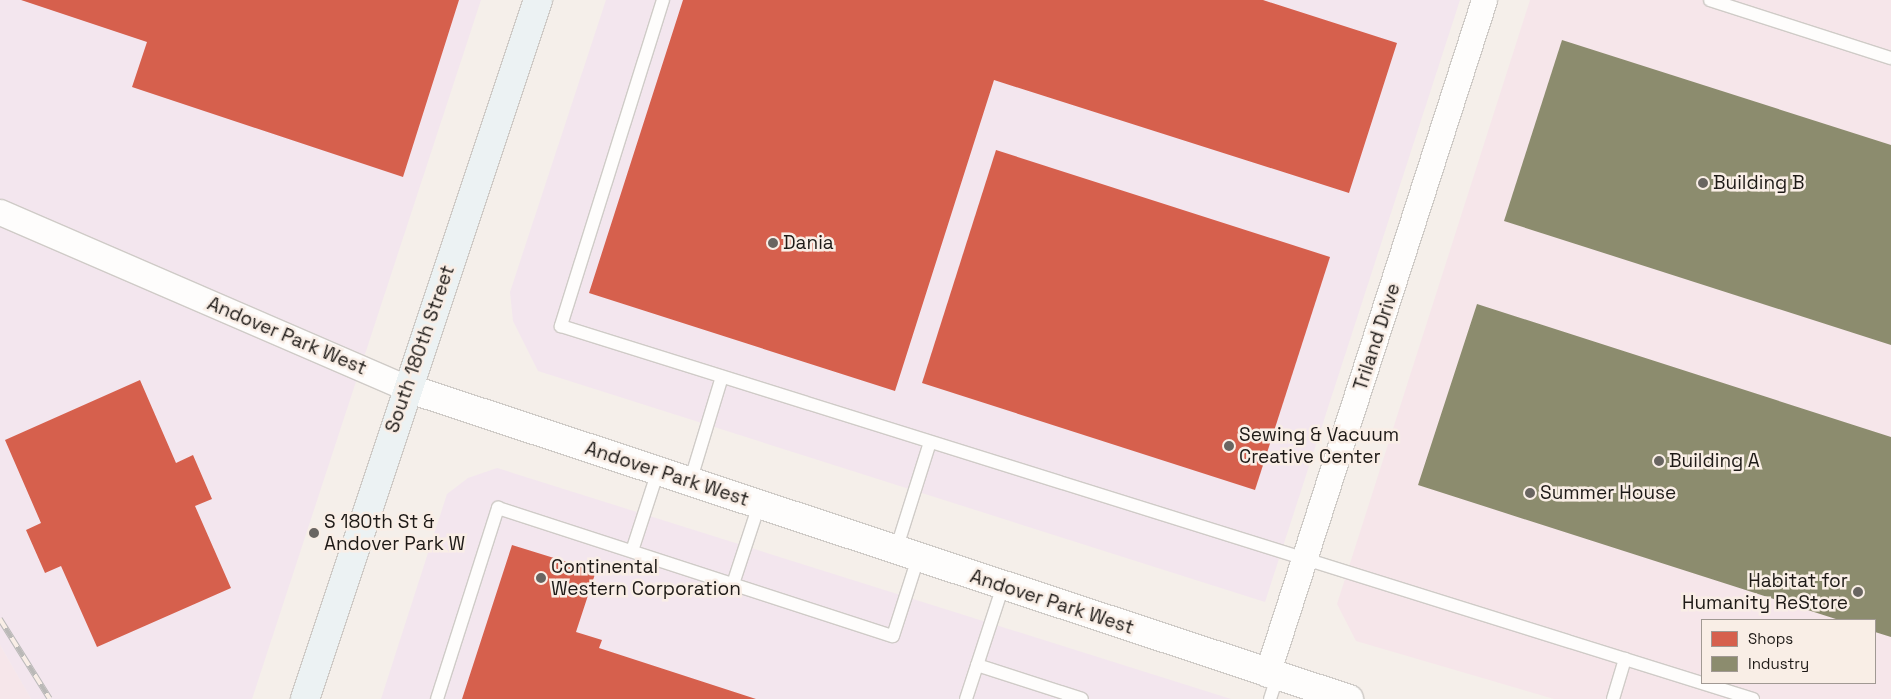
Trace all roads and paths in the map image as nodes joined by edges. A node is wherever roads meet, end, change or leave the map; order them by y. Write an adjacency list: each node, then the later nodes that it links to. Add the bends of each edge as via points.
1 (538, 0): 8 (main road, South 180th Street)
2 (663, 0): 7 (lane, via 561,326)
3 (1484, 0): 15 (street, Triland Drive)
4 (1710, 0): 5 (lane)
5 (1891, 58)
6 (0, 212): 8 (street, Andover Park West)
7 (722, 376): 9 (lane); 11 (lane)
8 (407, 388): 10 (street, Andover Park West); 23 (main road, South 180th Street)
9 (930, 442): 14 (lane); 15 (lane)
10 (658, 471): 11 (street, Andover Park West); 13 (lane)
11 (690, 482): 12 (street, Andover Park West)
12 (760, 505): 14 (street, Andover Park West); 16 (lane)
13 (632, 552): 16 (lane); 24 (lane, via 498,508)
14 (907, 554): 16 (lane, via 893,636); 17 (street, Andover Park West)
15 (1304, 559): 18 (lane); 20 (street, Triland Drive)
16 (734, 584)
17 (1003, 586): 19 (lane); 20 (street, Andover Park West)
18 (1625, 659): 21 (lane); 28 (lane)
19 (977, 665): 25 (lane); 26 (lane)
20 (1271, 683): 27 (street, Andover Park West)
21 (1701, 683)
22 (1705, 684): 29 (lane)
23 (305, 699)
24 (437, 699)
25 (966, 699)
26 (1082, 699)
27 (1349, 699)
28 (1612, 699)
29 (1753, 699)

